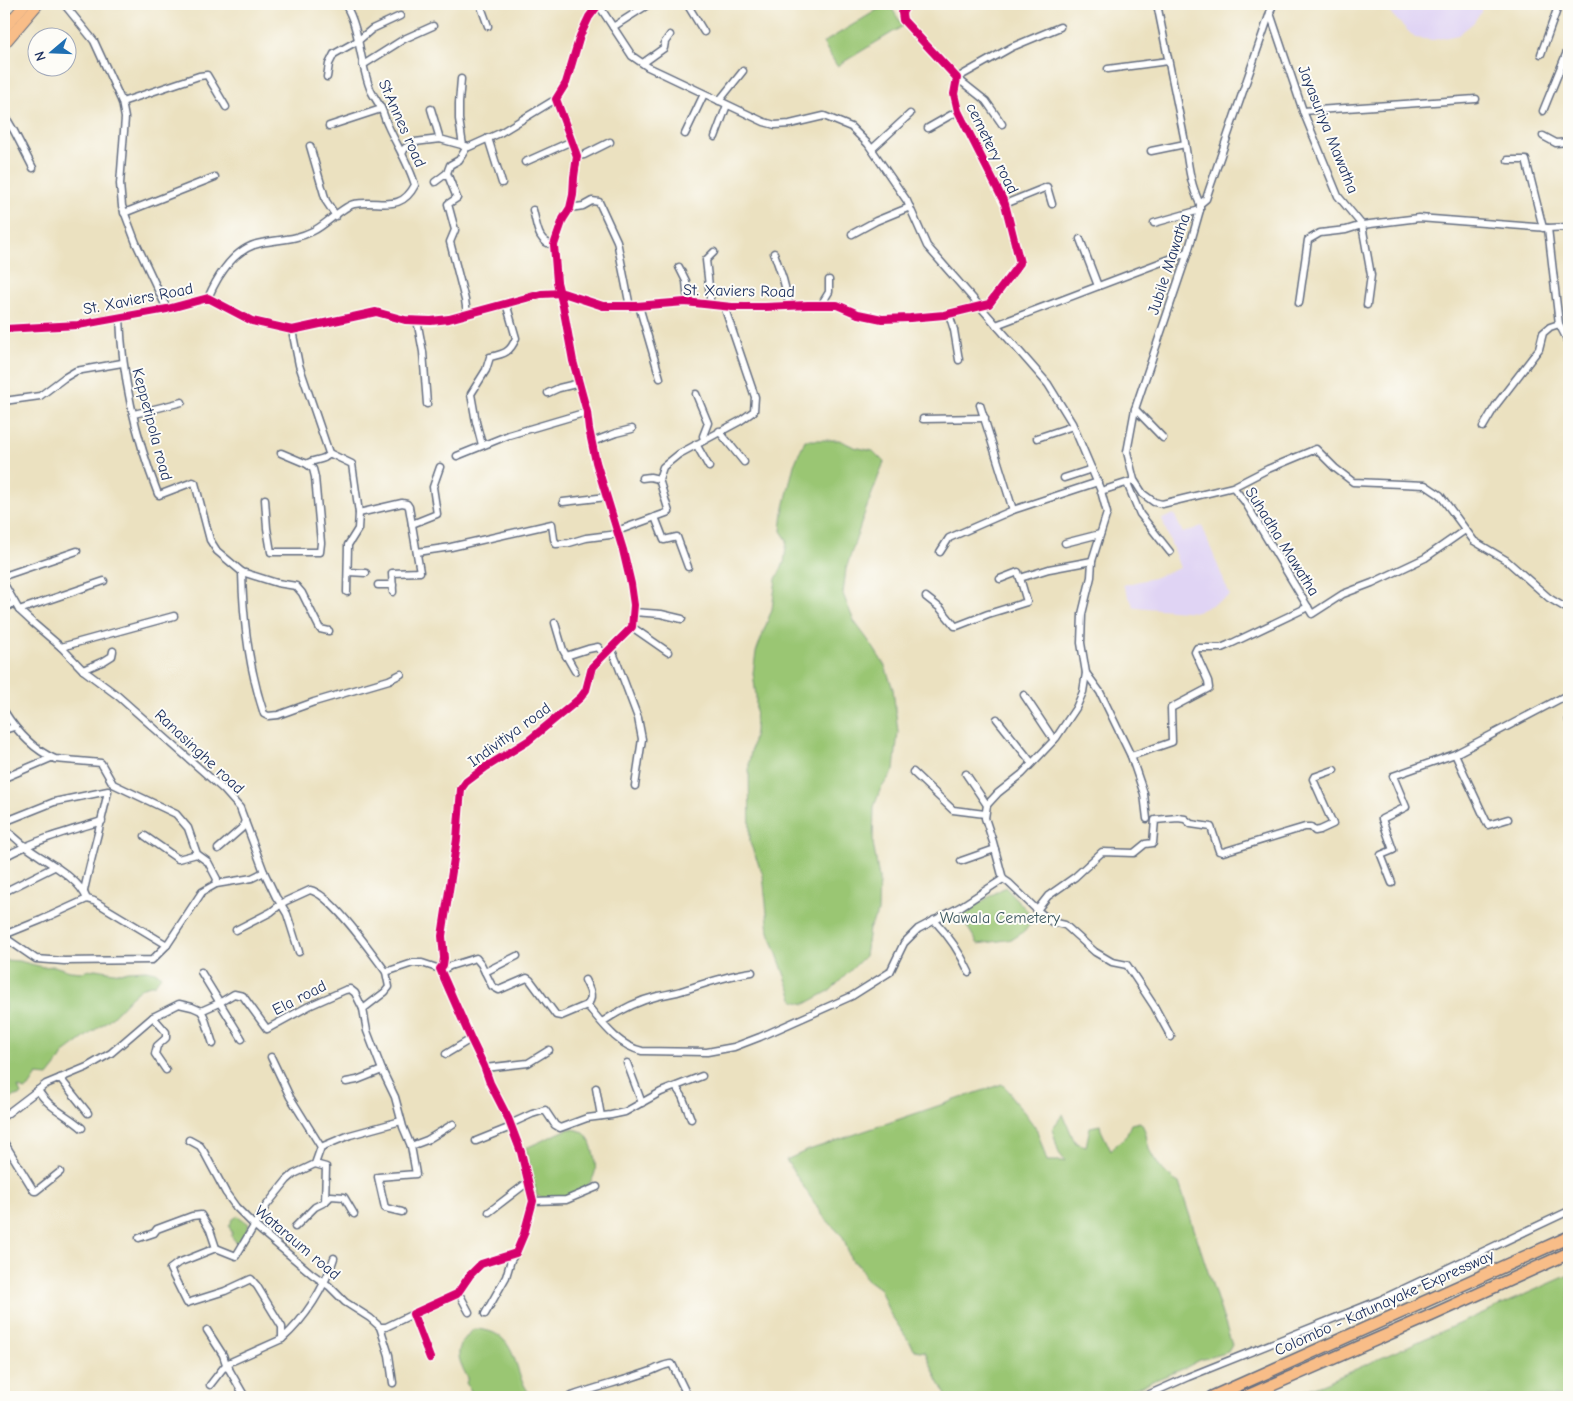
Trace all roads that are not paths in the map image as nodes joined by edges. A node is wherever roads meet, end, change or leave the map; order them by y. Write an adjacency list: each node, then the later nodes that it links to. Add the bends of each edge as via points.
1 (25, 4): 19 (highway)
2 (38, 4): 23 (highway)
3 (64, 4): 38 (street, via 94,42)
4 (345, 4): 22 (street, St.Annes road)
5 (480, 4): 16 (street)
6 (598, 4): 18 (street); 35 (street, via 580,36 566,82)
7 (649, 4): 18 (street)
8 (687, 4): 20 (street)
9 (907, 4): 32 (street, via 902,13 903,20)
10 (1156, 4): 26 (street)
11 (1272, 4): 13 (street, Jubile Mawatha)
12 (1560, 4): 25 (street)
13 (1270, 12): 44 (street, Jayasuriya Mawatha); 76 (street, Jubile Mawatha, via 1206,199)
14 (400, 16): 22 (street, via 372,29)
15 (433, 26): 28 (street, via 404,39)
16 (488, 26)
17 (1060, 27): 32 (street, via 1012,47)
18 (613, 28): 27 (street, via 632,56)
19 (4, 29)
20 (704, 32)
21 (670, 35): 27 (street, via 664,48)
22 (359, 40): 28 (street, St.Annes road); 31 (street, via 334,54)
23 (4, 44)
24 (1569, 47): 45 (street)
25 (1542, 54)
26 (1168, 61): 29 (street); 59 (street)
27 (642, 63): 34 (street)
28 (363, 65): 41 (street, St.Annes road, via 371,92)
29 (1108, 69)
30 (743, 71): 37 (street)
31 (327, 77)
32 (956, 78): 43 (street, cemetery road, via 954,94); 48 (street, via 986,101)
33 (462, 79): 61 (street, via 459,119)
34 (704, 94): 37 (street); 51 (street)
35 (556, 99): 54 (street); 56 (street)
36 (1476, 99): 44 (street)
37 (719, 101): 39 (street)
38 (122, 102): 40 (street, via 207,75); 79 (street, via 125,118 120,184)
39 (727, 105): 53 (street); 62 (street, via 775,125 824,116 851,127)
40 (226, 106)
41 (381, 108): 49 (street); 64 (street, St.Annes road)
42 (431, 109): 55 (street)
43 (958, 111): 50 (street); 73 (street, cemetery road)
44 (1303, 111): 82 (street, Jayasuriya Mawatha, via 1338,196)
45 (1543, 111)
46 (4, 114): 68 (street)
47 (910, 114): 62 (street)
48 (1002, 124)
49 (329, 126)
50 (928, 128)
51 (685, 134)
52 (1543, 136): 58 (street, via 1556,143)
53 (715, 137)
54 (488, 138): 61 (street); 72 (street)
55 (440, 139): 61 (street); 64 (street, via 415,142)
56 (572, 141): 65 (street); 67 (street)
57 (610, 142): 65 (street)
58 (1569, 142)
59 (1185, 144): 63 (street); 76 (street, via 1190,178)
60 (310, 146): 80 (street, via 326,201)
61 (465, 146): 69 (street, via 458,160 450,165)
62 (872, 149): 75 (street)
63 (1151, 151)
64 (402, 154): 80 (street, St.Annes road, via 415,185 408,196 391,205 353,204)
65 (577, 156): 77 (street)
66 (1508, 160): 84 (street, via 1526,160)
67 (525, 162)
68 (33, 168)
69 (448, 173): 71 (street); 108 (street, via 457,198 448,204 454,230 450,242)
70 (215, 177): 79 (street)
71 (435, 182)
72 (502, 183)
73 (1005, 204): 74 (street, via 1047,188); 105 (street, cemetery road, via 1020,263 990,304)
74 (1052, 204)
75 (910, 207): 85 (street); 105 (street, via 927,246)
76 (1200, 207): 81 (street); 89 (street, Jubile Mawatha)
77 (570, 208): 87 (street); 106 (street, via 599,202 617,241)
78 (533, 210): 87 (street, via 541,238)
79 (124, 213): 107 (street)
80 (336, 216): 95 (street, St.Annes road, via 315,231 248,248 225,266)
81 (1154, 223)
82 (1362, 225): 84 (street, via 1419,218); 98 (street, via 1320,233 1308,240); 101 (street, via 1371,275)
83 (1569, 227): 84 (street)
84 (1545, 228): 112 (street)
85 (852, 234)
86 (1080, 239): 93 (street)
87 (554, 245): 94 (street)
88 (714, 252): 99 (street, via 706,260)
89 (1188, 252): 93 (street); 127 (street, Jubile Mawatha)
90 (774, 253): 104 (street)
91 (679, 267): 96 (street, via 686,281)
92 (829, 280): 100 (street, via 829,292)
93 (1098, 286): 113 (street)
94 (559, 293): 97 (street, St. Xaviers Road); 106 (street, St. Xaviers Road, via 603,306); 120 (street)
95 (208, 298): 107 (street, St. Xaviers Road); 115 (street, St. Xaviers Road, via 252,321)
96 (688, 302): 99 (street, St. Xaviers Road); 102 (street, St. Xaviers Road)
97 (506, 303): 108 (street, St. Xaviers Road); 141 (street, via 516,338 508,352 490,357 471,394)
98 (1299, 303)
99 (710, 305): 103 (street, St. Xaviers Road)
100 (821, 305): 104 (street, St. Xaviers Road); 109 (street, St. Xaviers Road, via 837,305 882,319)
101 (1366, 305)
102 (639, 306): 106 (street, St. Xaviers Road); 119 (street)
103 (724, 306): 104 (street, St. Xaviers Road); 135 (street, via 754,397 754,411)
104 (790, 306)
105 (979, 306): 109 (street, St. Xaviers Road); 113 (street)
106 (630, 307)
107 (167, 309): 110 (street, St. Xaviers Road)
108 (467, 313): 111 (street, St. Xaviers Road, via 449,319)
109 (949, 314): 117 (street)
110 (120, 317): 114 (street, St. Xaviers Road, via 78,324); 118 (street, Keppetipola road)
111 (417, 320): 115 (street, St. Xaviers Road, via 376,312); 125 (street)
112 (1559, 324): 116 (street); 133 (street, via 1550,326 1543,333 1539,349)
113 (996, 325): 132 (street, via 1048,384)
114 (4, 329)
115 (292, 330): 142 (street, via 299,365)
116 (1569, 343)
117 (958, 360)
118 (122, 363): 123 (street, via 76,371 40,396); 129 (street, Keppetipola road)
119 (660, 378)
120 (580, 383): 121 (street); 128 (street)
121 (548, 392)
122 (696, 394): 138 (street, via 708,423)
123 (4, 401)
124 (182, 402): 129 (street)
125 (427, 404)
126 (980, 405): 130 (street)
127 (1135, 409): 137 (street); 153 (street, Jubile Mawatha, via 1127,452)
128 (587, 412): 139 (street); 141 (street)
129 (134, 414): 175 (street, Keppetipola road, via 158,494 195,483 210,540)
130 (985, 418): 131 (street); 161 (street)
131 (924, 419)
132 (1073, 426): 136 (street); 149 (street)
133 (1483, 427)
134 (632, 429): 139 (street)
135 (719, 432): 138 (street); 145 (street)
136 (1037, 438)
137 (1162, 438)
138 (704, 440): 140 (street)
139 (592, 442): 158 (street)
140 (696, 444): 148 (street); 152 (street, via 663,467)
141 (482, 445): 144 (street)
142 (330, 452): 146 (street, via 323,459); 162 (street, via 352,464)
143 (281, 453): 146 (street)
144 (457, 456)
145 (744, 462)
146 (307, 464): 159 (street, via 313,469 317,490 320,552 270,552)
147 (440, 467): 164 (street, via 433,487 437,514)
148 (709, 467)
149 (1092, 469): 151 (street); 154 (street)
150 (642, 478): 152 (street)
151 (1064, 478)
152 (659, 479): 163 (street, via 669,512)
153 (1134, 480): 155 (street); 156 (street, via 1143,494 1162,504)
154 (1098, 482): 157 (street); 161 (street)
155 (1127, 483): 157 (street); 172 (street, via 1140,514)
156 (1233, 487): 165 (street, via 1316,449 1353,482 1426,485 1440,495); 189 (street, Suhadha Mawatha)
157 (1101, 491): 167 (street, via 1107,513)
158 (606, 497): 160 (street); 166 (street)
159 (265, 499)
160 (563, 502)
161 (1013, 510): 171 (street, via 949,538)
162 (359, 513): 164 (street, via 407,504); 176 (street, via 358,529 348,545)
163 (656, 517): 166 (street); 174 (street, via 664,540 677,537)
164 (412, 524): 170 (street)
165 (1465, 530): 189 (street, Suhadha Mawatha, via 1425,558 1343,594 1312,614); 192 (street, via 1474,541 1506,560 1549,598)
166 (618, 532): 170 (street, via 556,544 552,524); 193 (street, via 631,584)
167 (1100, 534): 168 (street); 173 (street)
168 (1065, 543)
169 (77, 551): 178 (street)
170 (417, 552): 184 (street, via 420,572 392,573)
171 (940, 552)
172 (1170, 552)
173 (1092, 561): 179 (street); 206 (street, via 1082,614 1081,643)
174 (688, 567)
175 (242, 572): 198 (street, via 296,586 320,629); 207 (street, via 251,664 266,716 294,710)
176 (348, 572): 177 (street); 185 (street)
177 (366, 573)
178 (4, 576)
179 (1020, 578): 180 (street, via 1018,572); 187 (street, via 1027,602 957,626)
180 (1000, 579)
181 (104, 581): 191 (street)
182 (4, 584): 188 (street, Ranasinghe road)
183 (378, 585): 184 (street)
184 (393, 585): 186 (street)
185 (348, 592)
186 (393, 592)
187 (926, 597)
188 (14, 602): 190 (street); 191 (street, Ranasinghe road)
189 (1308, 607): 218 (street, via 1221,648 1197,648 1195,652 1209,688 1171,708 1172,742)
190 (4, 610)
191 (19, 610): 199 (street, Ranasinghe road)
192 (1569, 610)
193 (633, 612): 195 (street); 197 (street)
194 (174, 616): 199 (street)
195 (682, 619)
196 (555, 623): 203 (street)
197 (632, 627): 201 (street); 202 (street, Indivitiya road)
198 (329, 631)
199 (61, 647): 204 (street, Ranasinghe road)
200 (113, 651): 204 (street, via 112,656)
201 (668, 652)
202 (606, 653): 203 (street, via 598,647); 225 (street, via 613,653 638,718 642,739); 257 (street, Indivitiya road, via 592,667 581,697 528,741 486,767 461,789 442,936 444,958)
203 (566, 656): 205 (street)
204 (83, 670): 231 (street, Ranasinghe road, via 118,696 224,790 240,808)
205 (576, 672)
206 (1086, 673): 216 (street, via 1076,708); 218 (street, via 1100,692)
207 (401, 674)
208 (1569, 694): 217 (street)
209 (1024, 695): 216 (street)
210 (4, 711): 214 (street)
211 (1569, 717): 213 (street)
212 (997, 720): 220 (street)
213 (1569, 721)
214 (14, 727): 215 (street); 219 (street)
215 (4, 730)
216 (1054, 740): 220 (street)
217 (1455, 754): 229 (street, via 1488,825); 244 (street, via 1393,776 1406,807 1382,819 1394,850 1382,855)
218 (1131, 756): 228 (street, via 1144,794)
219 (51, 758): 224 (street); 238 (street, via 101,763 113,784 176,814 188,828)
220 (1032, 763): 226 (street)
221 (1334, 770): 250 (street, via 1313,779 1333,824 1327,827 1315,831 1305,827 1219,852 1210,827 1178,818 1155,820 1153,843 1145,844 1134,853 1102,852 1048,896)
222 (913, 772): 227 (street, via 953,810)
223 (966, 774): 226 (street)
224 (4, 778)
225 (635, 786)
226 (987, 805): 227 (street)
227 (985, 814): 237 (street)
228 (1147, 819)
229 (1508, 819)
230 (102, 821): 232 (street, via 108,791 54,802); 235 (street); 246 (street)
231 (245, 821): 236 (street, via 242,828); 242 (street, Ranasinghe road)
232 (4, 822)
233 (4, 829): 235 (street)
234 (145, 836): 238 (street, via 178,859)
235 (25, 846): 239 (street); 241 (street)
236 (218, 849)
237 (995, 849): 240 (street); 243 (street)
238 (198, 854): 245 (street, via 208,862 217,878)
239 (4, 857)
240 (961, 861)
241 (56, 866): 246 (street); 247 (street)
242 (264, 872): 245 (street, via 252,878); 249 (street, Ranasinghe road)
243 (1003, 880): 250 (street); 251 (street)
244 (1392, 883)
245 (216, 884): 254 (street, via 202,892)
246 (84, 891): 248 (street)
247 (4, 892)
248 (87, 899): 253 (street); 254 (street)
249 (281, 904): 252 (street); 255 (street, Ranasinghe road); 259 (street, via 310,890 328,900)
250 (1037, 910): 270 (street, via 1052,922 1065,925 1112,962 1127,965)
251 (934, 920): 262 (street, via 950,937); 269 (street, via 918,929 904,943 890,972 852,996 734,1047 706,1052 642,1051 621,1042)
252 (236, 930)
253 (4, 936): 254 (street, via 36,959 64,961 152,960)
254 (167, 945)
255 (299, 952)
256 (517, 956): 260 (street)
257 (441, 970): 259 (street, via 413,963); 260 (street, via 476,958); 272 (street)
258 (201, 972): 264 (street)
259 (386, 972): 266 (street, via 389,986)
260 (485, 972): 265 (street, via 492,986 499,990 527,978 556,1015)
261 (752, 972): 269 (street, via 628,1006)
262 (969, 972)
263 (585, 980): 265 (street, via 592,994)
264 (220, 1003): 266 (street, Ela road, via 234,994 243,996 267,1030 345,990 355,993); 267 (street); 271 (street)
265 (587, 1005): 269 (street)
266 (363, 1009): 280 (street, via 367,1031)
267 (201, 1011): 268 (street, via 179,1004); 273 (street)
268 (153, 1017): 279 (street, via 166,1032 166,1038 155,1054); 282 (street, via 111,1053)
269 (602, 1022)
270 (1171, 1037)
271 (242, 1039)
272 (471, 1039): 275 (street); 278 (street)
273 (213, 1044)
274 (549, 1050): 278 (street, via 528,1063)
275 (446, 1054)
276 (271, 1057): 300 (street, via 290,1097)
277 (627, 1063): 287 (street)
278 (485, 1068): 294 (street)
279 (166, 1070)
280 (382, 1070): 283 (street); 292 (street, via 395,1097)
281 (702, 1076): 284 (street)
282 (60, 1078): 286 (street); 288 (street)
283 (346, 1082)
284 (676, 1087): 287 (street); 291 (street)
285 (596, 1088): 290 (street)
286 (38, 1090): 289 (street); 295 (street, via 42,1098)
287 (642, 1103): 290 (street, via 625,1112)
288 (88, 1113)
289 (4, 1116)
290 (601, 1116): 294 (street, via 560,1128 545,1110)
291 (691, 1118)
292 (401, 1121): 299 (street); 300 (street)
293 (453, 1124): 299 (street)
294 (510, 1125): 297 (street); 303 (street)
295 (82, 1128)
296 (189, 1140): 311 (street, Wataraum road, via 200,1146 226,1193)
297 (476, 1141)
298 (4, 1142): 302 (street, via 34,1191)
299 (411, 1146): 308 (street, via 416,1174 378,1177 385,1208)
300 (321, 1147): 301 (street)
301 (315, 1164): 306 (street, via 326,1167); 311 (street, via 286,1180)
302 (60, 1172)
303 (528, 1182): 305 (street); 309 (street)
304 (597, 1187): 305 (street, via 566,1200)
305 (533, 1201): 316 (street)
306 (325, 1202): 310 (street, via 331,1196 344,1197); 312 (street, via 315,1207)
307 (1569, 1210): 334 (street, via 1380,1300)
308 (402, 1212)
309 (489, 1212)
310 (354, 1214)
311 (254, 1225): 315 (street, via 236,1256); 319 (street, Wataraum road)
312 (295, 1227)
313 (1569, 1237): 335 (highway, Colombo - Katunayake Expressway)
314 (139, 1238): 315 (street, via 201,1215)
315 (216, 1248): 326 (street, via 170,1267 187,1303 251,1279 282,1327)
316 (516, 1253): 320 (street, via 481,1264); 323 (street)
317 (1569, 1253): 336 (highway, Colombo - Katunayake Expressway)
318 (334, 1258): 319 (street)
319 (324, 1282): 324 (street, Wataraum road); 326 (street, via 295,1328)
320 (458, 1294): 321 (street); 322 (street)
321 (469, 1312)
322 (413, 1314): 324 (street); 327 (street)
323 (486, 1314)
324 (380, 1327): 329 (street)
325 (207, 1330): 328 (street)
326 (282, 1338): 328 (street)
327 (430, 1358)
328 (228, 1366): 330 (street); 331 (street)
329 (393, 1383)
330 (210, 1385)
331 (245, 1397)
332 (569, 1397): 333 (street, via 672,1364)
333 (688, 1397)
334 (1143, 1397)
335 (1212, 1397)
336 (1245, 1397)

